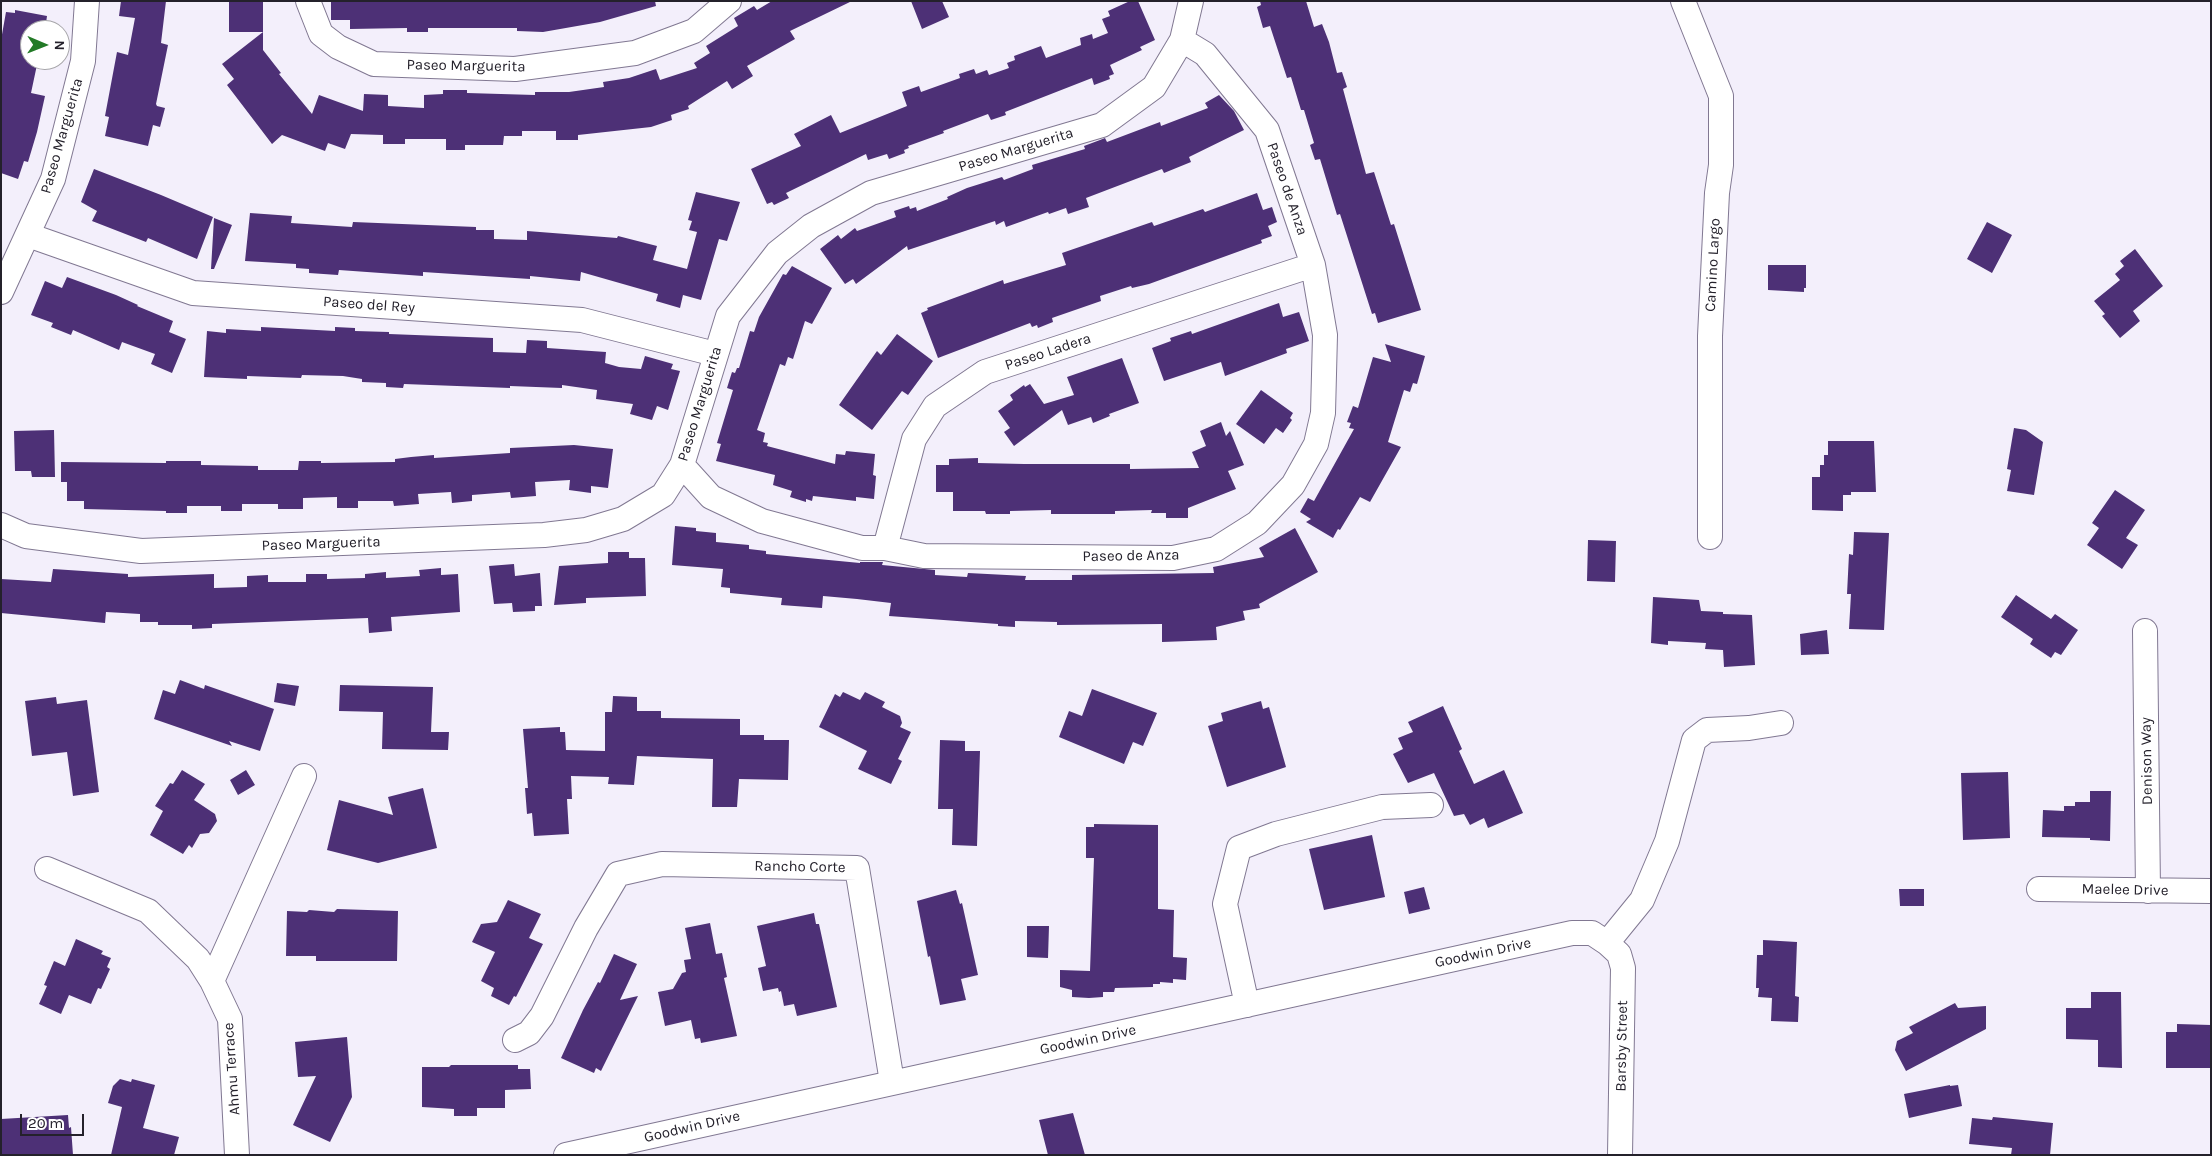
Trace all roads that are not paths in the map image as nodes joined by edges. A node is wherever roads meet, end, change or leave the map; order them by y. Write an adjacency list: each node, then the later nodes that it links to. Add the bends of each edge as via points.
1 (87, 1): 7 (street, Paseo Marguerita, via 83,61 53,179)
2 (308, 1): 3 (street, Paseo Marguerita, via 320,34 338,47 374,64 515,69 636,53 694,31)
3 (729, 1)
4 (1191, 1): 6 (street, Paseo Marguerita)
5 (1683, 1): 13 (street, Camino Largo, via 1721,96 1721,164 1710,336)
6 (1182, 40): 8 (street, Paseo de Anza, via 1205,54 1267,130); 10 (street, Paseo Marguerita, via 1154,87 1102,124 871,193 811,226 777,253 728,316)
7 (28, 235): 9 (street, Paseo Marguerita); 10 (street, Paseo del Rey, via 193,293 582,320)
8 (1313, 265): 14 (street, Paseo Ladera, via 986,372 935,406 914,440); 14 (street, Paseo de Anza, via 1326,335 1323,413 1316,444 1293,485 1257,523 1216,549 1173,558 924,556)
9 (1, 292)
10 (715, 354): 11 (street, Paseo Marguerita)
11 (682, 465): 12 (street, Paseo Marguerita, via 663,495 623,519 586,530 544,535 141,551 26,536); 14 (street, Paseo de Anza, via 711,497 757,519 862,548)
12 (1, 525)
13 (1710, 537)
14 (885, 548)
15 (2145, 631): 21 (street, Denison Way)
16 (1781, 723): 23 (street, via 1707,730 1694,740 1667,841 1649,884 1642,900)
17 (304, 776): 24 (street)
18 (1432, 805): 25 (street, via 1382,807 1276,834 1238,848 1225,904)
19 (47, 869): 24 (street, Ahmu Terrace, via 148,911 198,959)
20 (2040, 889): 21 (street, Maelee Drive)
21 (2148, 891): 22 (street, Maelee Drive)
22 (2211, 891)
23 (1607, 943): 25 (street, Goodwin Drive, via 1592,934 1572,933); 30 (street, Barsby Street, via 1619,954 1623,968)
24 (212, 982): 28 (street, Ahmu Terrace, via 230,1019)
25 (1247, 1005): 27 (street, Goodwin Drive)
26 (515, 1040): 27 (street, Rancho Corte, via 529,1033 542,1016 586,928 618,874 662,864 857,868)
27 (892, 1082): 29 (street, Goodwin Drive)
28 (237, 1155)
29 (566, 1155)
30 (1620, 1155)

